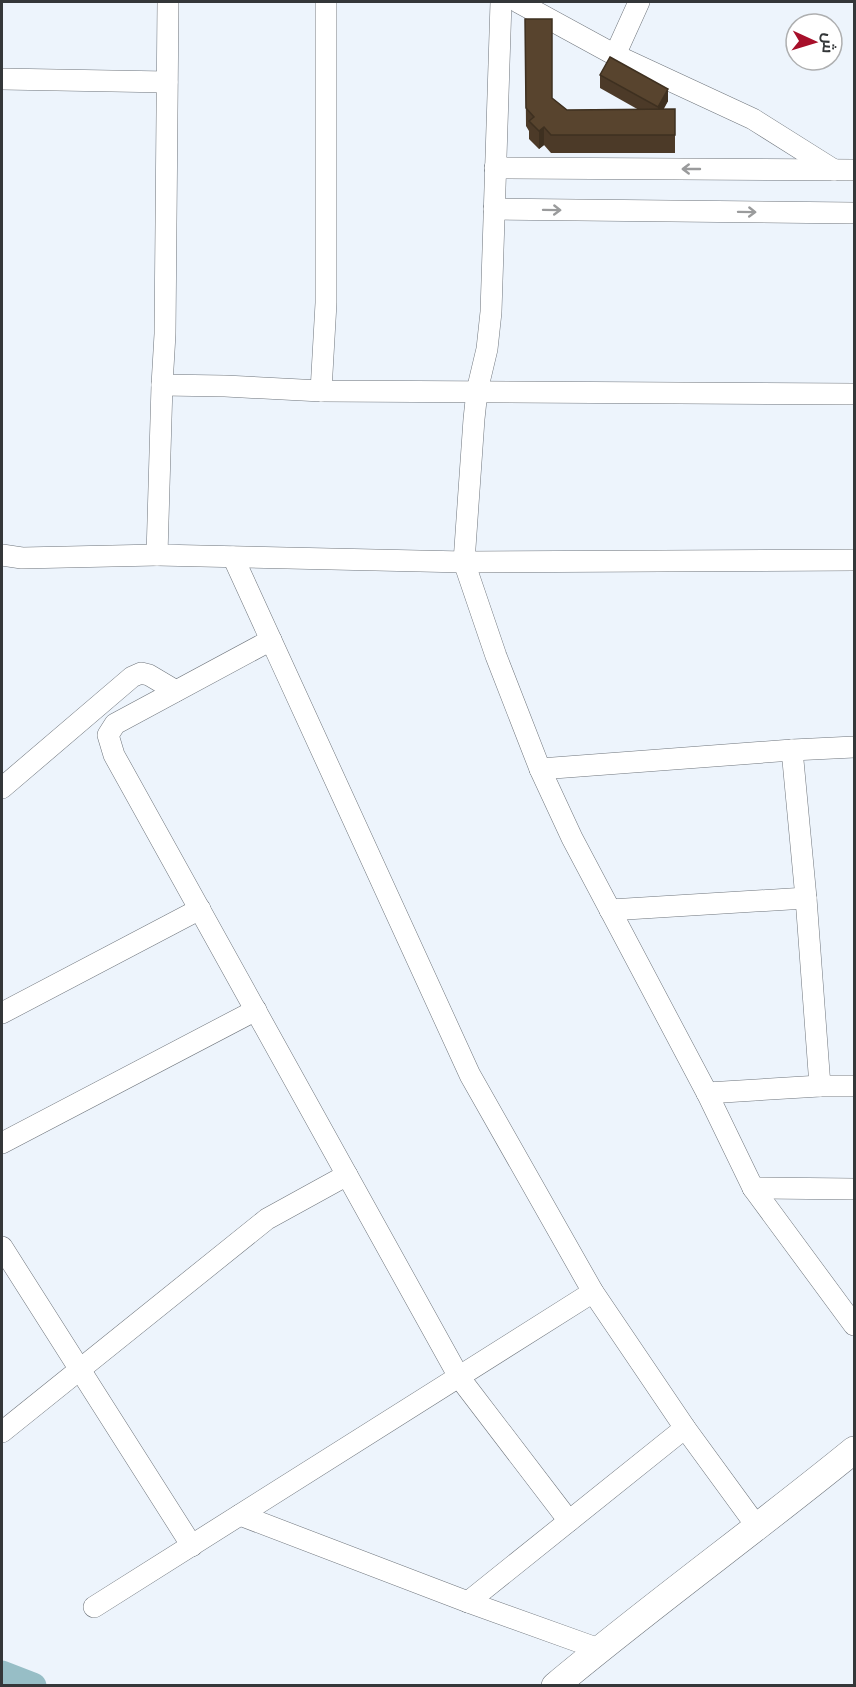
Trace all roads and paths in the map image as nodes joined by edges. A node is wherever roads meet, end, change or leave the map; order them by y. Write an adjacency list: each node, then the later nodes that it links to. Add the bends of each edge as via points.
1 (168, 2): 8 (street)
2 (326, 2): 14 (street, via 326,303)
3 (501, 2): 9 (street)
4 (518, 2): 6 (street)
5 (639, 2): 6 (street)
6 (615, 55): 10 (street, via 753,118)
7 (2, 79): 8 (street)
8 (167, 82): 13 (street)
9 (495, 168): 10 (street, one-way to 9); 11 (street)
10 (844, 170)
11 (494, 209): 12 (street, one-way to 12); 15 (street, via 491,312)
12 (855, 213)
13 (162, 385): 14 (street); 18 (street)
14 (321, 391): 15 (street)
15 (477, 391): 16 (street); 21 (street)
16 (855, 394)
17 (2, 555): 18 (street)
18 (157, 555): 19 (street)
19 (233, 557): 21 (street); 22 (street)
20 (855, 560): 21 (street)
21 (464, 562): 26 (street)
22 (271, 640): 23 (street); 41 (street, via 470,1075)
23 (176, 691): 27 (street, via 149,675 132,677); 29 (street, via 115,724 108,735 114,755)
24 (855, 747): 25 (street)
25 (792, 750): 26 (street); 28 (street)
26 (540, 770): 30 (street)
27 (2, 788)
28 (806, 898): 30 (street); 33 (street)
29 (200, 909): 31 (street); 32 (street)
30 (610, 910): 35 (street)
31 (256, 1010): 36 (street); 37 (street)
32 (2, 1013)
33 (820, 1086): 34 (street); 35 (street)
34 (855, 1086)
35 (707, 1093): 38 (street)
36 (2, 1143)
37 (347, 1175): 43 (street, via 267,1219); 44 (street)
38 (753, 1188): 39 (street); 42 (street)
39 (855, 1188)
40 (2, 1247): 43 (street)
41 (593, 1292): 44 (street); 45 (street)
42 (855, 1325)
43 (79, 1369): 46 (street); 51 (street)
44 (459, 1377): 48 (street); 49 (street)
45 (685, 1428): 49 (street); 50 (street)
46 (2, 1432)
47 (855, 1450): 50 (street)
48 (240, 1515): 51 (street); 52 (street)
49 (569, 1521): 52 (street)
50 (758, 1528): 54 (street)
51 (192, 1546): 53 (street)
52 (468, 1602): 54 (street)
53 (94, 1607)
54 (599, 1649): 55 (street)
55 (555, 1686)

